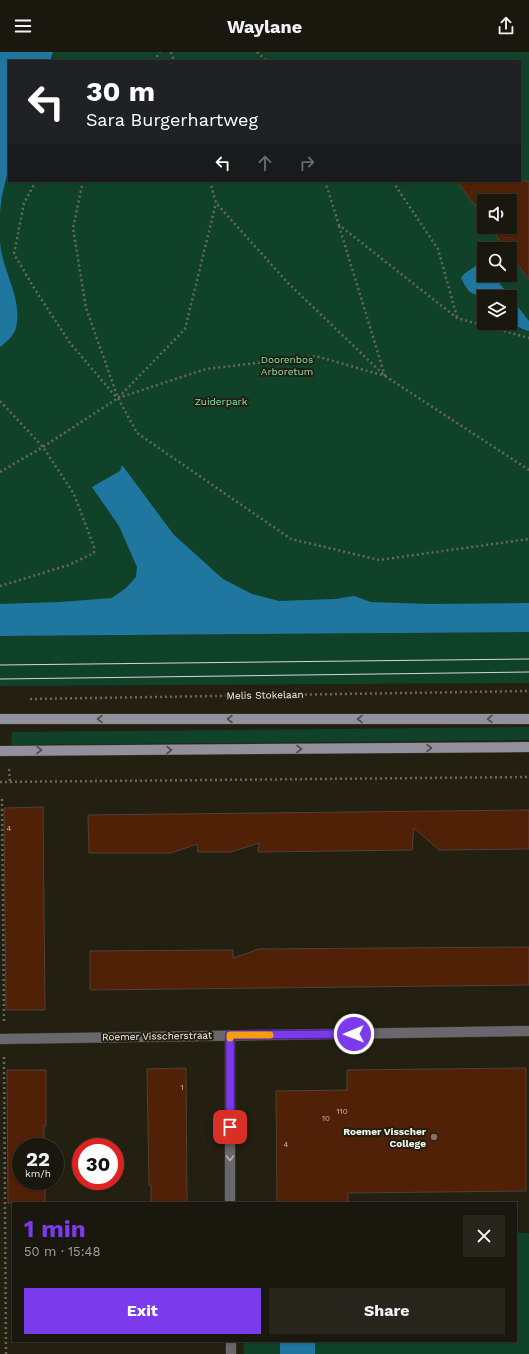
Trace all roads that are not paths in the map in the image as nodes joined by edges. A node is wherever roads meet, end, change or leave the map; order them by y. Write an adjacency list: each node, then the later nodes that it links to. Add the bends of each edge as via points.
1 (0, 719): 2 (street, one-way to 1)
2 (529, 719)
3 (529, 747): 4 (street, one-way to 3)
4 (0, 751)
5 (529, 1031): 6 (street, Roemer Visscherstraat)
6 (230, 1035): 7 (street, Roemer Visscherstraat); 8 (street, one-way to 8)
7 (2, 1039)
8 (230, 1202)
9 (231, 1342): 10 (street)
10 (231, 1354)

